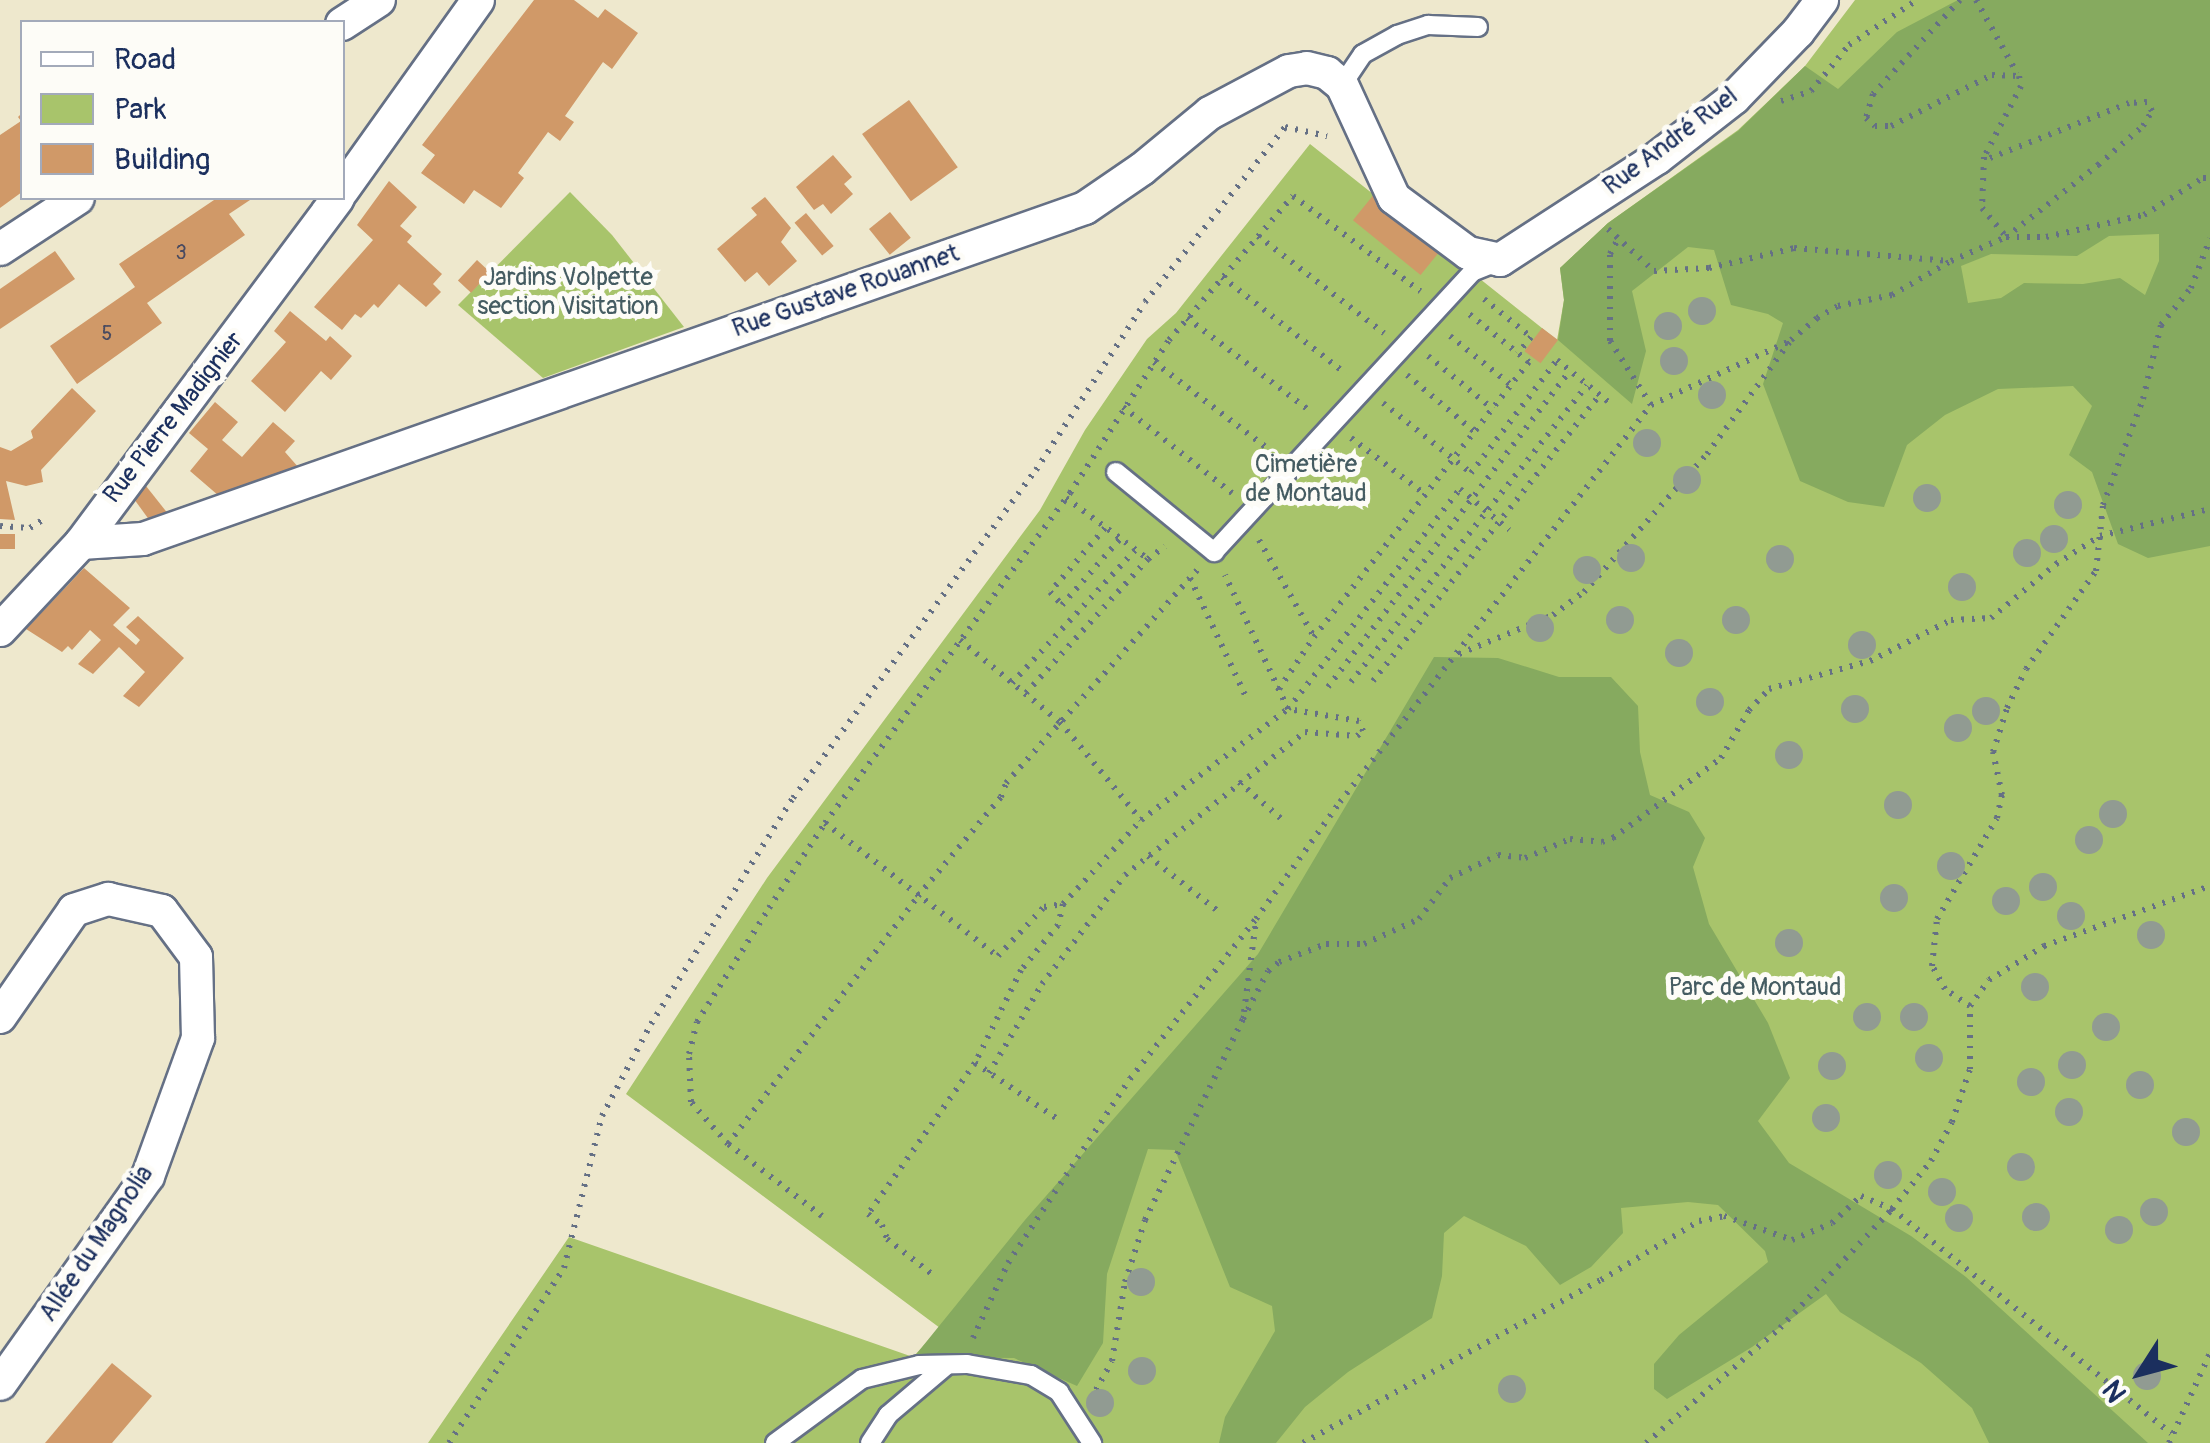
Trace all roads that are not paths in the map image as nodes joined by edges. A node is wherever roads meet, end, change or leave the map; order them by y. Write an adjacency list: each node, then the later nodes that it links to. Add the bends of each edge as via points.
1 (379, 0): 4 (street)
2 (478, 0): 7 (street, Rue Pierre Madignier)
3 (1822, 0): 11 (street, Rue André Ruel, via 1734,98)
4 (345, 22)
5 (1478, 27): 6 (lane, via 1428,25 1397,34 1363,54)
6 (1342, 85): 11 (street, via 1394,198 1468,253); 13 (street, Rue Gustave Rouannet, via 1328,73 1289,71 1210,113 1085,208 143,540)
7 (345, 187)
8 (75, 200): 10 (street)
9 (336, 200): 13 (street, Rue Pierre Madignier)
10 (0, 249)
11 (1500, 260): 12 (lane, via 1472,272 1214,552)
12 (1116, 472)
13 (81, 543): 14 (street, Rue Pierre Madignier)
14 (0, 630)
15 (0, 1017): 17 (street, Allée du Magnolia, via 74,910 108,900 162,911 196,958 198,1038 148,1176)
16 (946, 1366): 18 (lane, via 918,1365 862,1379); 19 (lane, via 888,1414); 20 (lane, via 1032,1375 1059,1392)
17 (0, 1384)
18 (775, 1443)
19 (870, 1443)
20 (1092, 1443)

